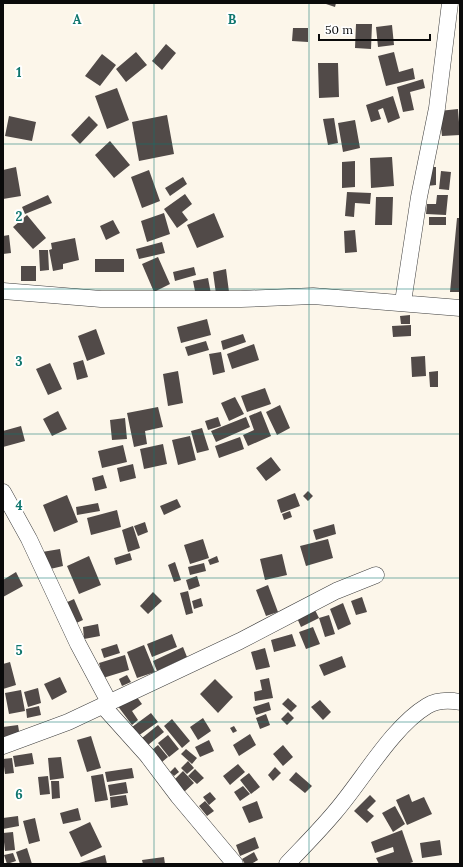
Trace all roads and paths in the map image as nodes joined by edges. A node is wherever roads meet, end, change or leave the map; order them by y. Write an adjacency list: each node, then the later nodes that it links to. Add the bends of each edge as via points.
1 (450, 3): 3 (street, via 437,108 419,197)
2 (3, 290): 3 (street, via 101,299 313,296)
3 (403, 302): 4 (street)
4 (460, 308)
5 (3, 492): 8 (street, via 29,539)
6 (376, 575): 8 (street, via 336,591 240,641)
7 (460, 702): 11 (street, via 447,700 428,705 406,724 335,812)
8 (106, 704): 9 (street, via 68,722); 10 (street)
9 (3, 746)
10 (235, 864)
11 (287, 864)

